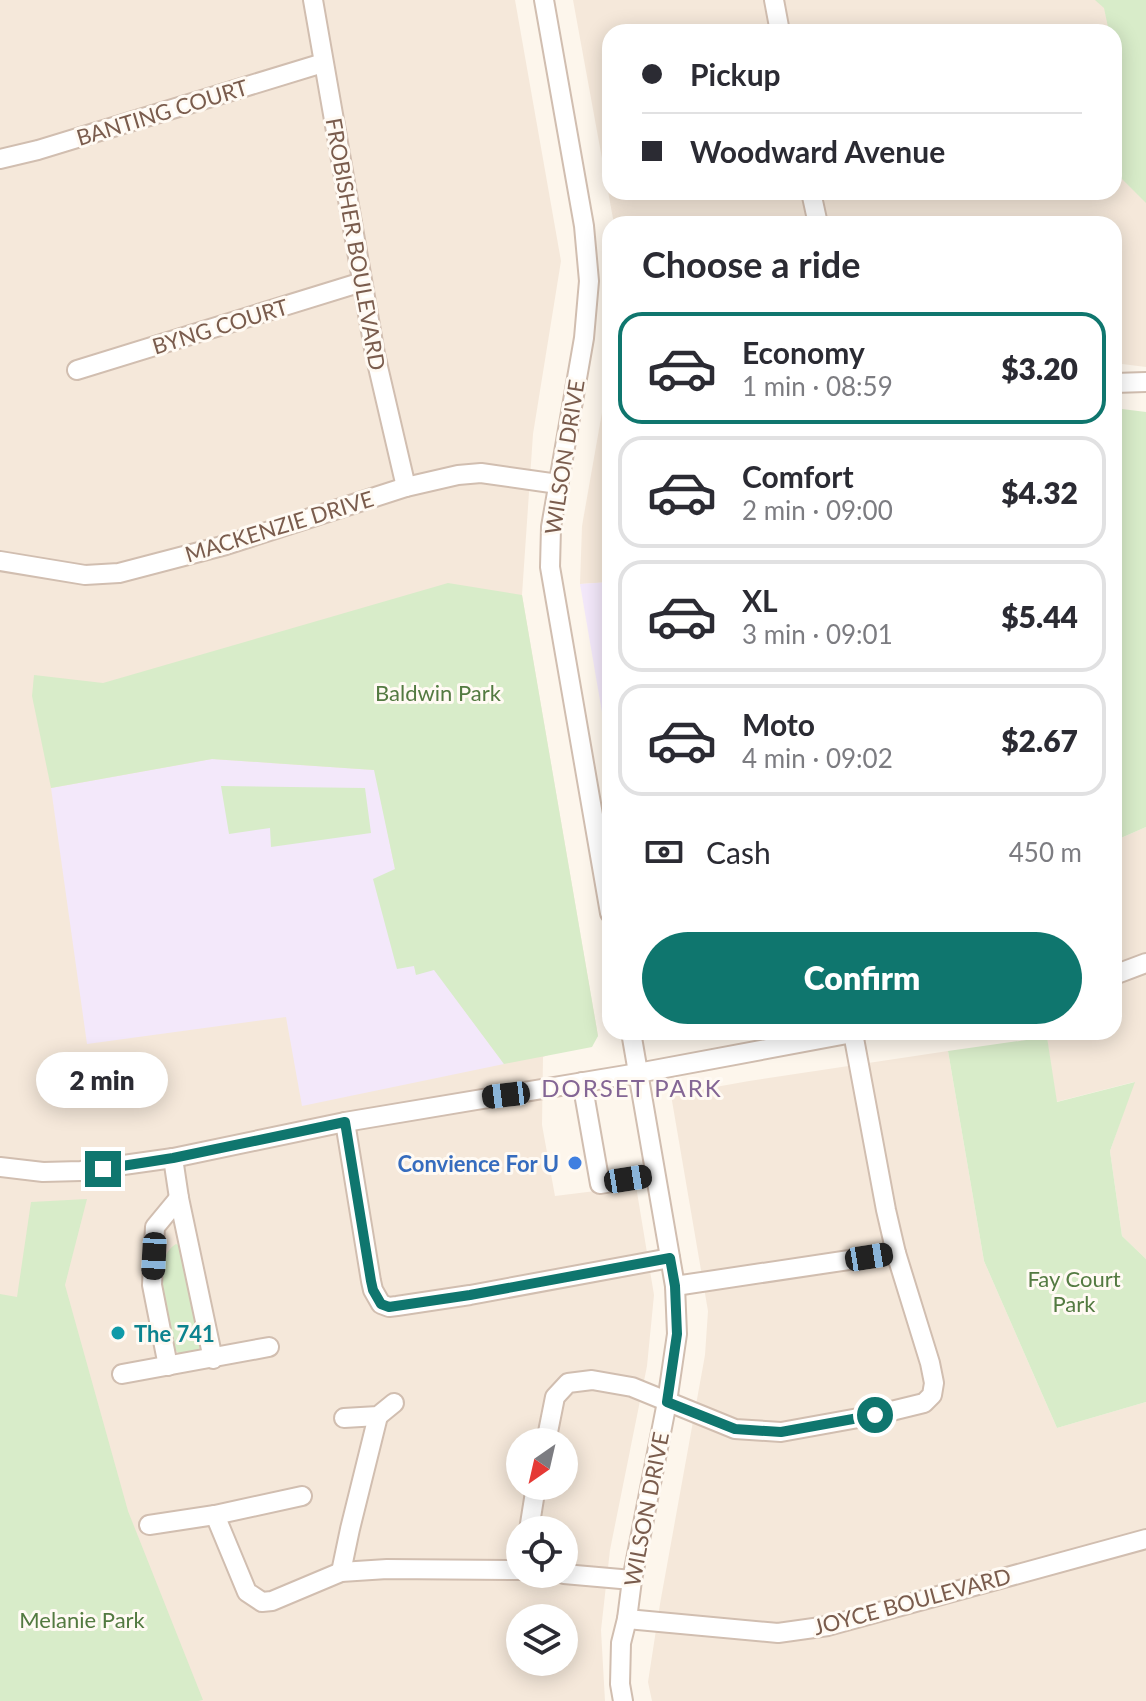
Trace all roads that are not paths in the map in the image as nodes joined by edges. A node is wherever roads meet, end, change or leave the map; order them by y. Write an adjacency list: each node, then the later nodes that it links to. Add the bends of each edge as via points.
1 (313, 0): 5 (street, FROBISHER BOULEVARD)
2 (544, 0): 11 (street, WILSON DRIVE, via 589,281)
3 (774, 0): 4 (street)
4 (778, 24)
5 (323, 63): 6 (street, BANTING COURT); 7 (street, FROBISHER BOULEVARD)
6 (0, 159)
7 (362, 282): 8 (street, BYNG COURT); 12 (street, FROBISHER BOULEVARD)
8 (77, 370)
9 (1146, 382): 10 (street)
10 (1122, 383)
11 (558, 484): 12 (street, MACKENZIE DRIVE, via 481,473); 14 (street, WILSON DRIVE, via 550,567)
12 (406, 487): 13 (street, MACKENZIE DRIVE, via 119,573 85,575)
13 (0, 561)
14 (602, 867)
15 (1146, 963): 16 (street)
16 (1122, 972)
17 (632, 1040): 20 (street, WILSON DRIVE)
18 (813, 1040): 20 (street)
19 (857, 1040): 27 (street)
20 (638, 1073): 21 (street); 25 (street, WILSON DRIVE)
21 (582, 1082): 22 (street); 25 (street, via 600,1184)
22 (345, 1122): 23 (street); 28 (street, via 371,1281 381,1304 470,1295)
23 (173, 1158): 24 (street, via 81,1171); 26 (street)
24 (0, 1167)
25 (655, 1175): 28 (street, WILSON DRIVE)
26 (179, 1198): 31 (street); 32 (street, via 155,1227 152,1285)
27 (896, 1253): 29 (street); 34 (street, via 934,1383 924,1403 781,1432 735,1429)
28 (670, 1258): 29 (street, WILSON DRIVE)
29 (675, 1286): 34 (street, WILSON DRIVE, via 677,1334)
30 (269, 1347): 31 (street)
31 (213, 1359): 32 (street)
32 (168, 1366): 33 (street)
33 (122, 1374)
34 (667, 1402): 38 (street, via 632,1387 592,1380 568,1383 555,1397); 46 (street, WILSON DRIVE)
35 (394, 1403): 36 (street)
36 (378, 1416): 37 (street); 44 (street)
37 (344, 1418)
38 (549, 1428)
39 (302, 1496): 40 (street)
40 (215, 1515): 41 (street); 44 (street, via 247,1592 262,1602)
41 (149, 1525)
42 (1146, 1539): 47 (street, JOYCE BOULEVARD, via 828,1626 778,1633)
43 (506, 1570): 44 (street)
44 (341, 1572)
45 (578, 1575): 46 (street)
46 (632, 1580): 47 (street, WILSON DRIVE)
47 (627, 1619): 48 (street, WILSON DRIVE, via 621,1643)
48 (623, 1701)

